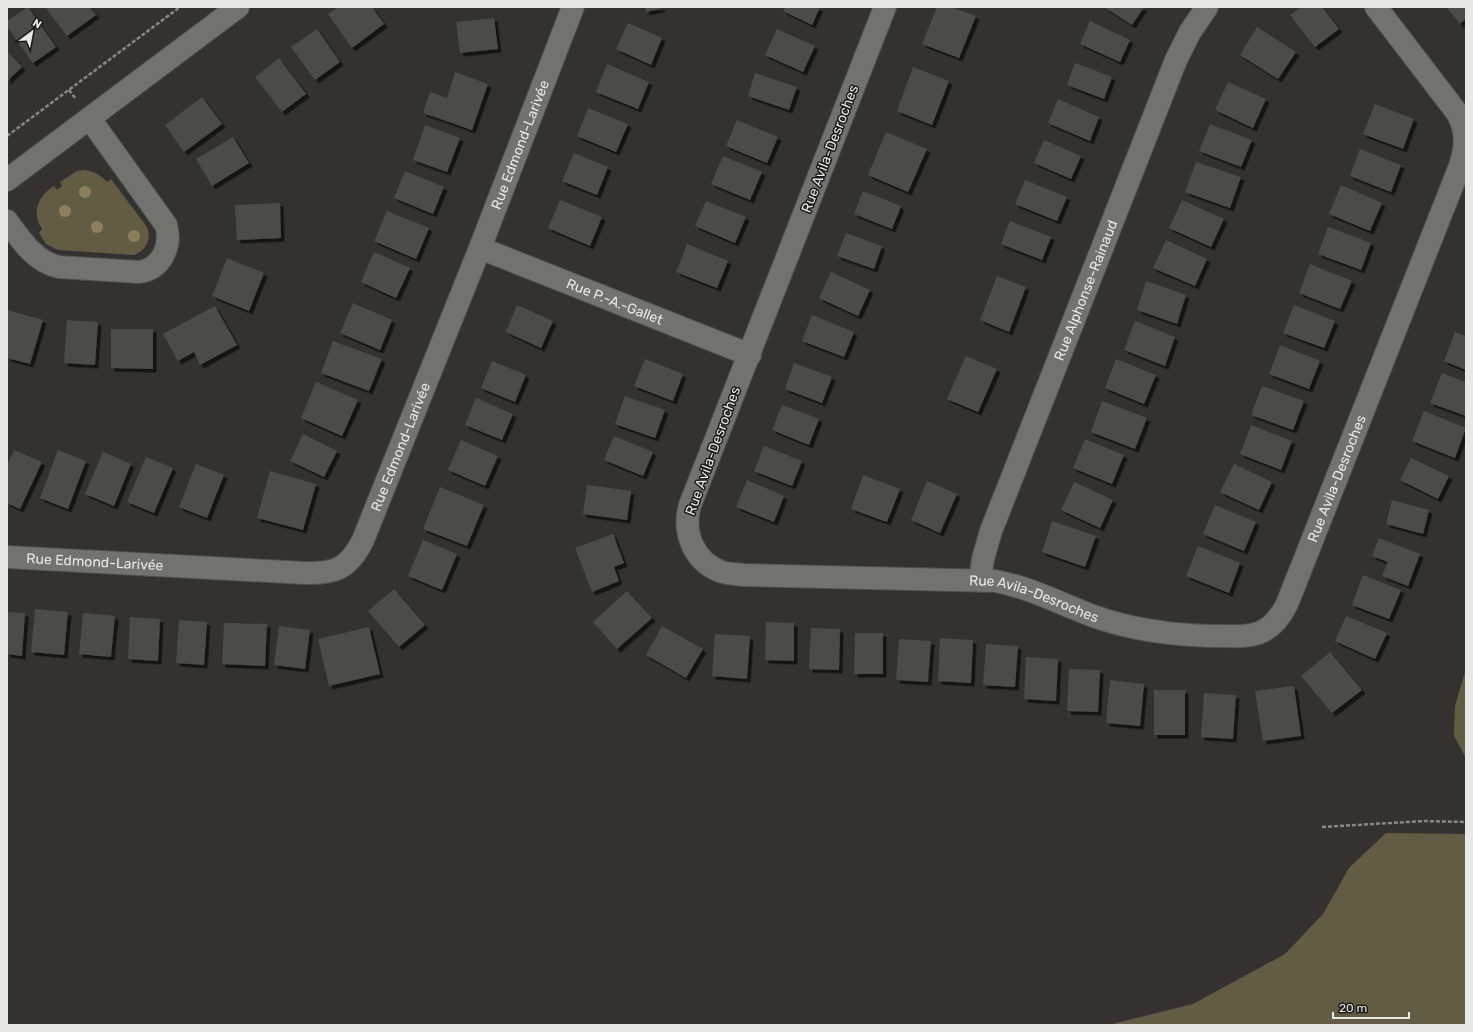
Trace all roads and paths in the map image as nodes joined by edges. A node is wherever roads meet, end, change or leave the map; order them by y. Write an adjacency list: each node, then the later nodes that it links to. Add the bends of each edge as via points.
1 (180, 7): 8 (path)
2 (238, 7): 7 (street)
3 (573, 7): 11 (street, Rue Edmond-Larivée)
4 (885, 7): 12 (street, Rue Avila-Desroches)
5 (1207, 7): 14 (street, Rue Alphonse-Rainaud, via 1183,44 1173,68 991,531)
6 (1376, 7): 14 (street, Rue Avila-Desroches, via 1458,114 1464,130 1465,147 1454,181 1287,604 1279,618 1260,633 1248,636 1168,634 1118,624 1008,584)
7 (90, 119): 9 (street); 10 (street, via 166,225 168,238 160,262 148,271 139,272 51,265 35,255)
8 (7, 136)
9 (7, 180)
10 (7, 222)
11 (480, 248): 12 (street, Rue P.-A.-Gallet); 13 (street, Rue Edmond-Larivée, via 363,540 354,556 342,566 324,572 304,573)
12 (750, 355): 14 (street, Rue Avila-Desroches, via 688,514 689,538 703,560 723,572 744,575)
13 (7, 557)
14 (980, 580)
15 (1466, 822): 16 (path, via 1424,821)
16 (1322, 827)

